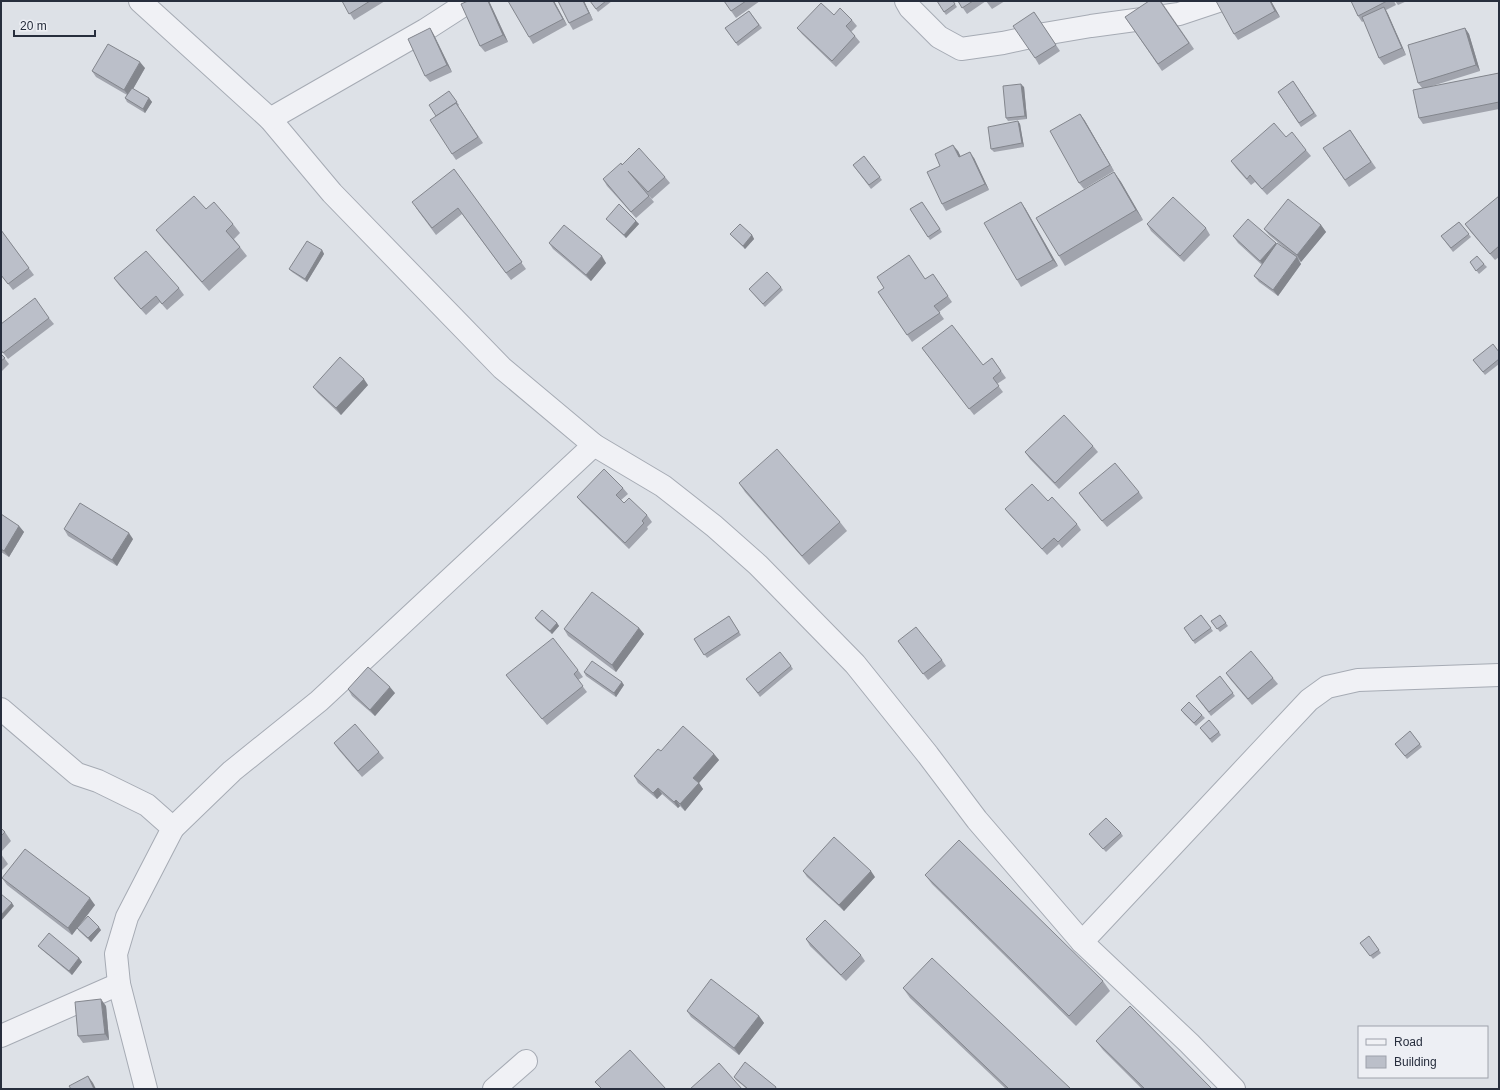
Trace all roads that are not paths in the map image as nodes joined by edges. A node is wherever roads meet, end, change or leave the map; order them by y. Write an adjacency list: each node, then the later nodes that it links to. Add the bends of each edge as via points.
1 (140, 1): 5 (street)
2 (470, 1): 5 (street, via 425,30)
3 (906, 1): 4 (street, via 939,37 961,49 1091,26 1179,14)
4 (1218, 1)
5 (270, 119): 6 (street, via 332,193 502,368)
6 (594, 445): 9 (street, via 319,701 232,771); 10 (street, via 663,486 714,526 769,576 855,664 977,820)
7 (1499, 675): 10 (street, via 1358,680 1327,687 1309,700)
8 (1, 709): 9 (street, via 77,774 98,781 147,805)
9 (172, 828): 11 (street, via 127,917 116,954)
10 (1082, 942): 16 (street)
11 (119, 984): 12 (street); 14 (street)
12 (1, 1036)
13 (526, 1061): 15 (street)
14 (146, 1089)
15 (494, 1089)
16 (1234, 1089)

